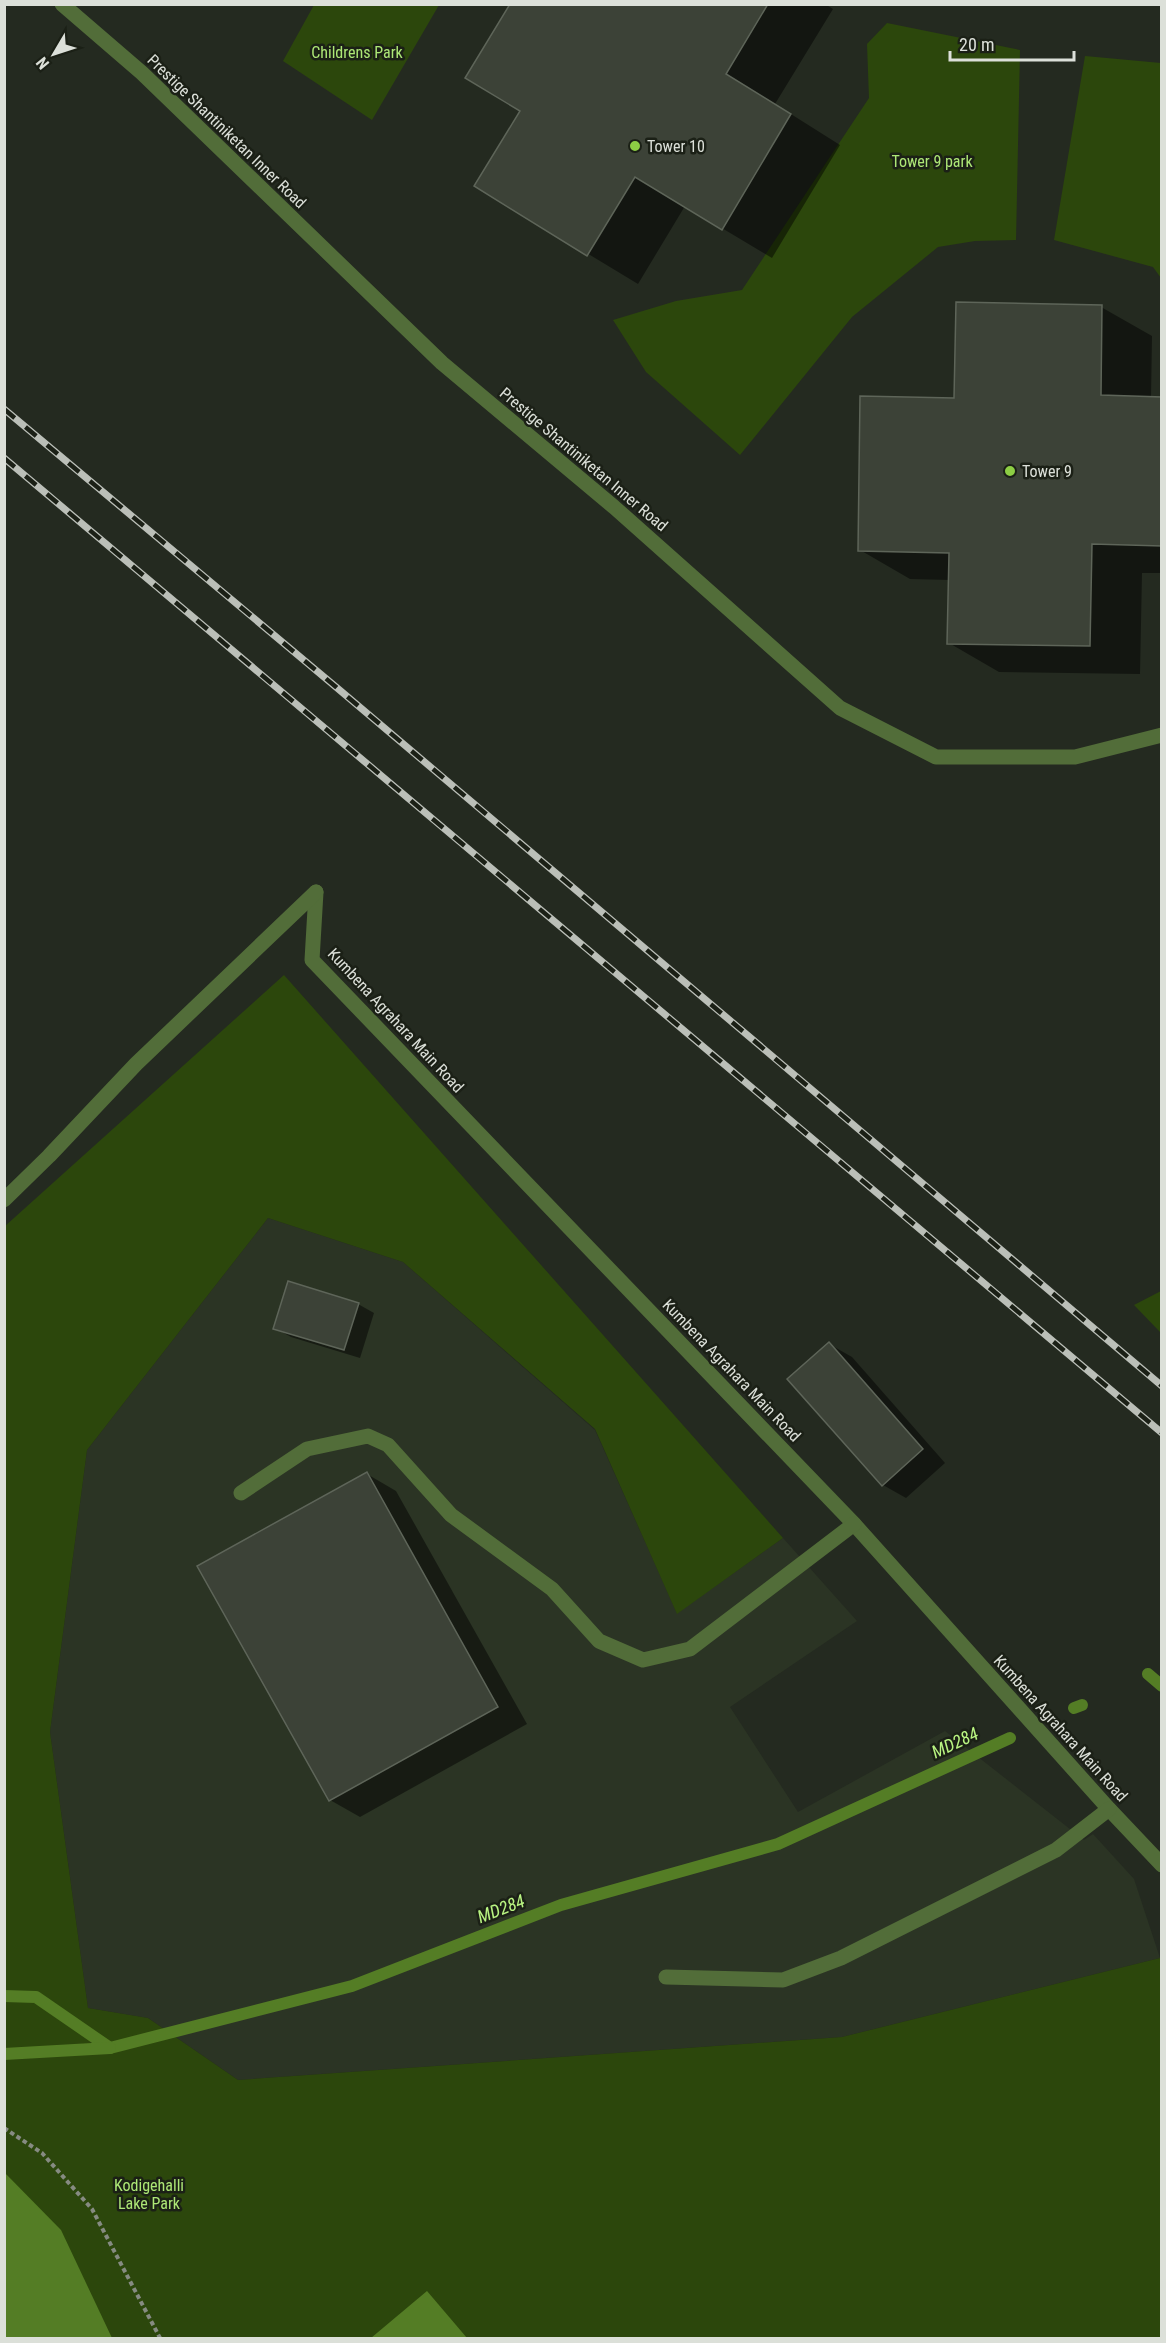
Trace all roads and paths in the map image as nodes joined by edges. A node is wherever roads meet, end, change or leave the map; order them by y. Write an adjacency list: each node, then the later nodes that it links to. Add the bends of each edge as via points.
1 (62, 4): 2 (street, Prestige Shantiniketan Inner Road, via 142,73 442,363 614,507 840,708 936,757 1075,758)
2 (1161, 735)
3 (4, 1200): 5 (street, Kumbena Agrahara Main Road, via 136,1064 316,892 312,960)
4 (241, 1493): 5 (street, via 307,1449 368,1436 388,1445 451,1515 552,1589 599,1641 643,1660 690,1649)
5 (854, 1524): 6 (street, Kumbena Agrahara Main Road)
6 (1109, 1809): 7 (street, Kumbena Agrahara Main Road); 8 (street, via 1056,1850 841,1958 783,1980)
7 (1161, 1864)
8 (666, 1977)
9 (4, 2128): 10 (path, via 42,2153 92,2209)
10 (160, 2338)

